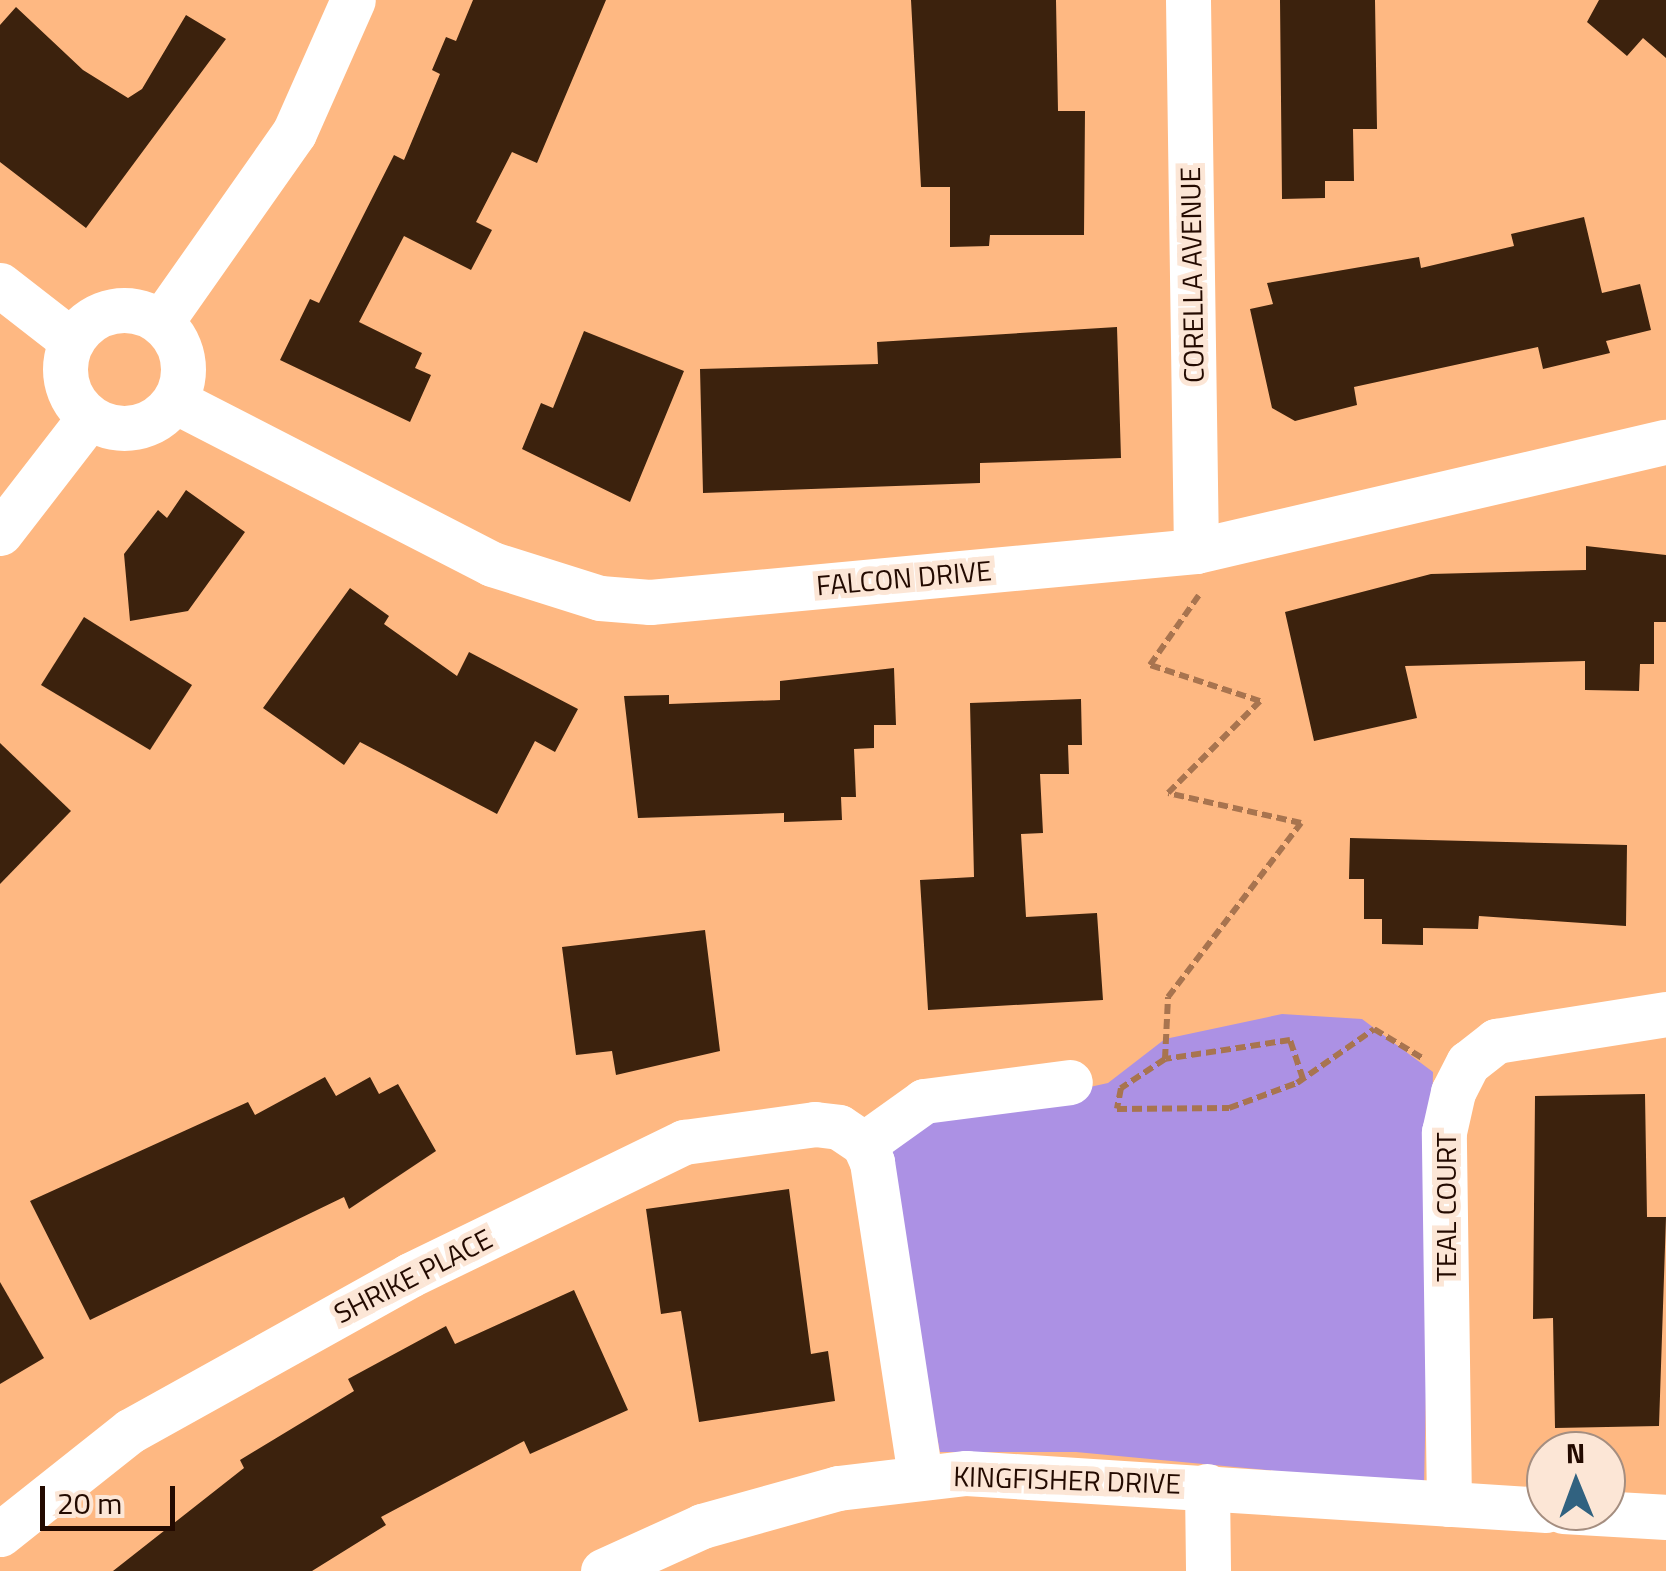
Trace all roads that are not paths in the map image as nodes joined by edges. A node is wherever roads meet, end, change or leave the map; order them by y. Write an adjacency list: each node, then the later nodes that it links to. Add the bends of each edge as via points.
1 (353, 0): 4 (street, via 294,133)
2 (1188, 0): 10 (street, CORELLA AVENUE)
3 (0, 285): 5 (street)
4 (161, 322): 5 (street, via 129,309 112,312 95,316); 6 (street, via 181,359)
5 (70, 340): 7 (street, via 63,368 70,396)
6 (175, 401): 7 (street, via 151,423 119,429); 10 (street, FALCON DRIVE, via 492,564 600,598 650,602)
7 (88, 418): 9 (street)
8 (1666, 442): 10 (street, FALCON DRIVE)
9 (0, 533)
10 (1199, 570)
11 (1666, 1014): 16 (street, TEAL COURT, via 1496,1041 1468,1064 1454,1092 1444,1132)
12 (1070, 1082): 13 (street, via 924,1101)
13 (864, 1144): 14 (street, via 880,1202); 20 (street, SHRIKE PLACE, via 839,1127 814,1124 684,1142 410,1275 130,1431)
14 (920, 1476): 15 (street, KINGFISHER DRIVE, via 1039,1473); 21 (street, KINGFISHER DRIVE, via 848,1486 702,1526)
15 (1207, 1486): 16 (street, KINGFISHER DRIVE); 22 (street)
16 (1449, 1504): 17 (street, KINGFISHER DRIVE)
17 (1526, 1509)
18 (1626, 1515): 19 (street)
19 (1666, 1517)
20 (0, 1534)
21 (603, 1571)
22 (1208, 1571)

